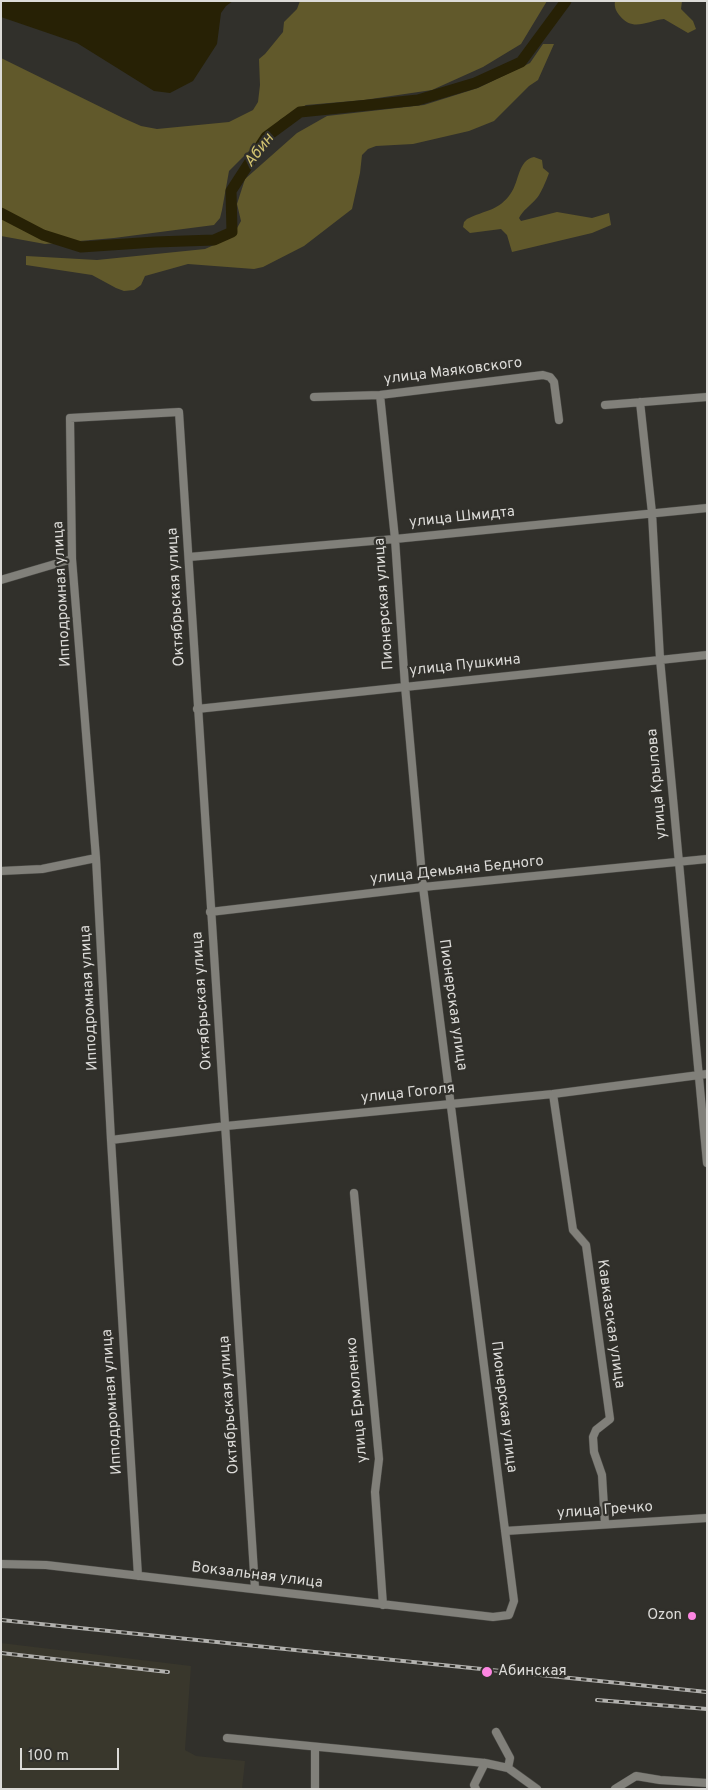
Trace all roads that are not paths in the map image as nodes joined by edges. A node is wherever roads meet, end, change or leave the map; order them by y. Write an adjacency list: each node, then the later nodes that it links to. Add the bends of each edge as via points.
1 (380, 395): 2 (street, улица Маяковского); 7 (street, улица Маяковского, via 542,375 554,382); 10 (street, Пионерская улица)
2 (314, 397)
3 (707, 397): 4 (street)
4 (640, 402): 5 (street); 9 (street, улица Крылова)
5 (605, 405)
6 (179, 412): 11 (street, Октябрьская улица); 12 (street, Ипподромная улица, via 70,418)
7 (559, 420)
8 (707, 508): 9 (street, улица Шмидта)
9 (652, 513): 10 (street, улица Шмидта); 15 (street, улица Крылова)
10 (395, 539): 11 (street, улица Шмидта); 16 (street, Пионерская улица)
11 (189, 557): 17 (street, Октябрьская улица)
12 (72, 558): 13 (street); 18 (street, Ипподромная улица)
13 (1, 580)
14 (707, 655): 15 (street, улица Пушкина)
15 (660, 659): 16 (street, улица Пушкина); 20 (street, улица Крылова)
16 (405, 686): 17 (street, улица Пушкина); 22 (street, Пионерская улица)
17 (197, 710): 23 (street, Октябрьская улица)
18 (96, 858): 21 (street, via 42,868); 28 (street, Ипподромная улица)
19 (707, 859): 20 (street, улица Демьяна Бедного)
20 (678, 862): 22 (street, улица Демьяна Бедного); 24 (street, улица Крылова)
21 (1, 871)
22 (423, 887): 23 (street, улица Демьяна Бедного); 26 (street, Пионерская улица)
23 (210, 912): 27 (street, Октябрьская улица)
24 (703, 1074): 25 (street, улица Гоголя); 29 (street, улица Крылова)
25 (553, 1094): 26 (street, улица Гоголя); 32 (street, Кавказская улица, via 573,1230 586,1245 610,1419 596,1430 593,1437 602,1475)
26 (451, 1104): 27 (street, улица Гоголя); 33 (street, Пионерская улица)
27 (226, 1126): 28 (street, улица Гоголя); 36 (street, Октябрьская улица)
28 (111, 1140): 35 (street, Ипподромная улица)
29 (707, 1163)
30 (354, 1193): 37 (street, улица Ермоленко, via 379,1458 375,1492)
31 (707, 1518): 32 (street, улица Гречко)
32 (605, 1524): 33 (street, улица Гречко)
33 (505, 1531): 38 (street, Пионерская улица, via 514,1601)
34 (1, 1564): 35 (street, Вокзальная улица, via 46,1565)
35 (138, 1576): 36 (street, Вокзальная улица)
36 (255, 1588): 37 (street, Вокзальная улица)
37 (384, 1605): 38 (street, Вокзальная улица, via 493,1617)
38 (509, 1615)
39 (496, 1732): 43 (street, via 510,1758)
40 (227, 1738): 41 (street)
41 (315, 1747): 42 (street); 45 (street)
42 (485, 1763): 43 (street); 46 (street, via 474,1786)
43 (508, 1768): 47 (street)
44 (707, 1783): 48 (street, via 636,1776)
45 (315, 1789)
46 (476, 1789)
47 (538, 1789)
48 (615, 1789)

